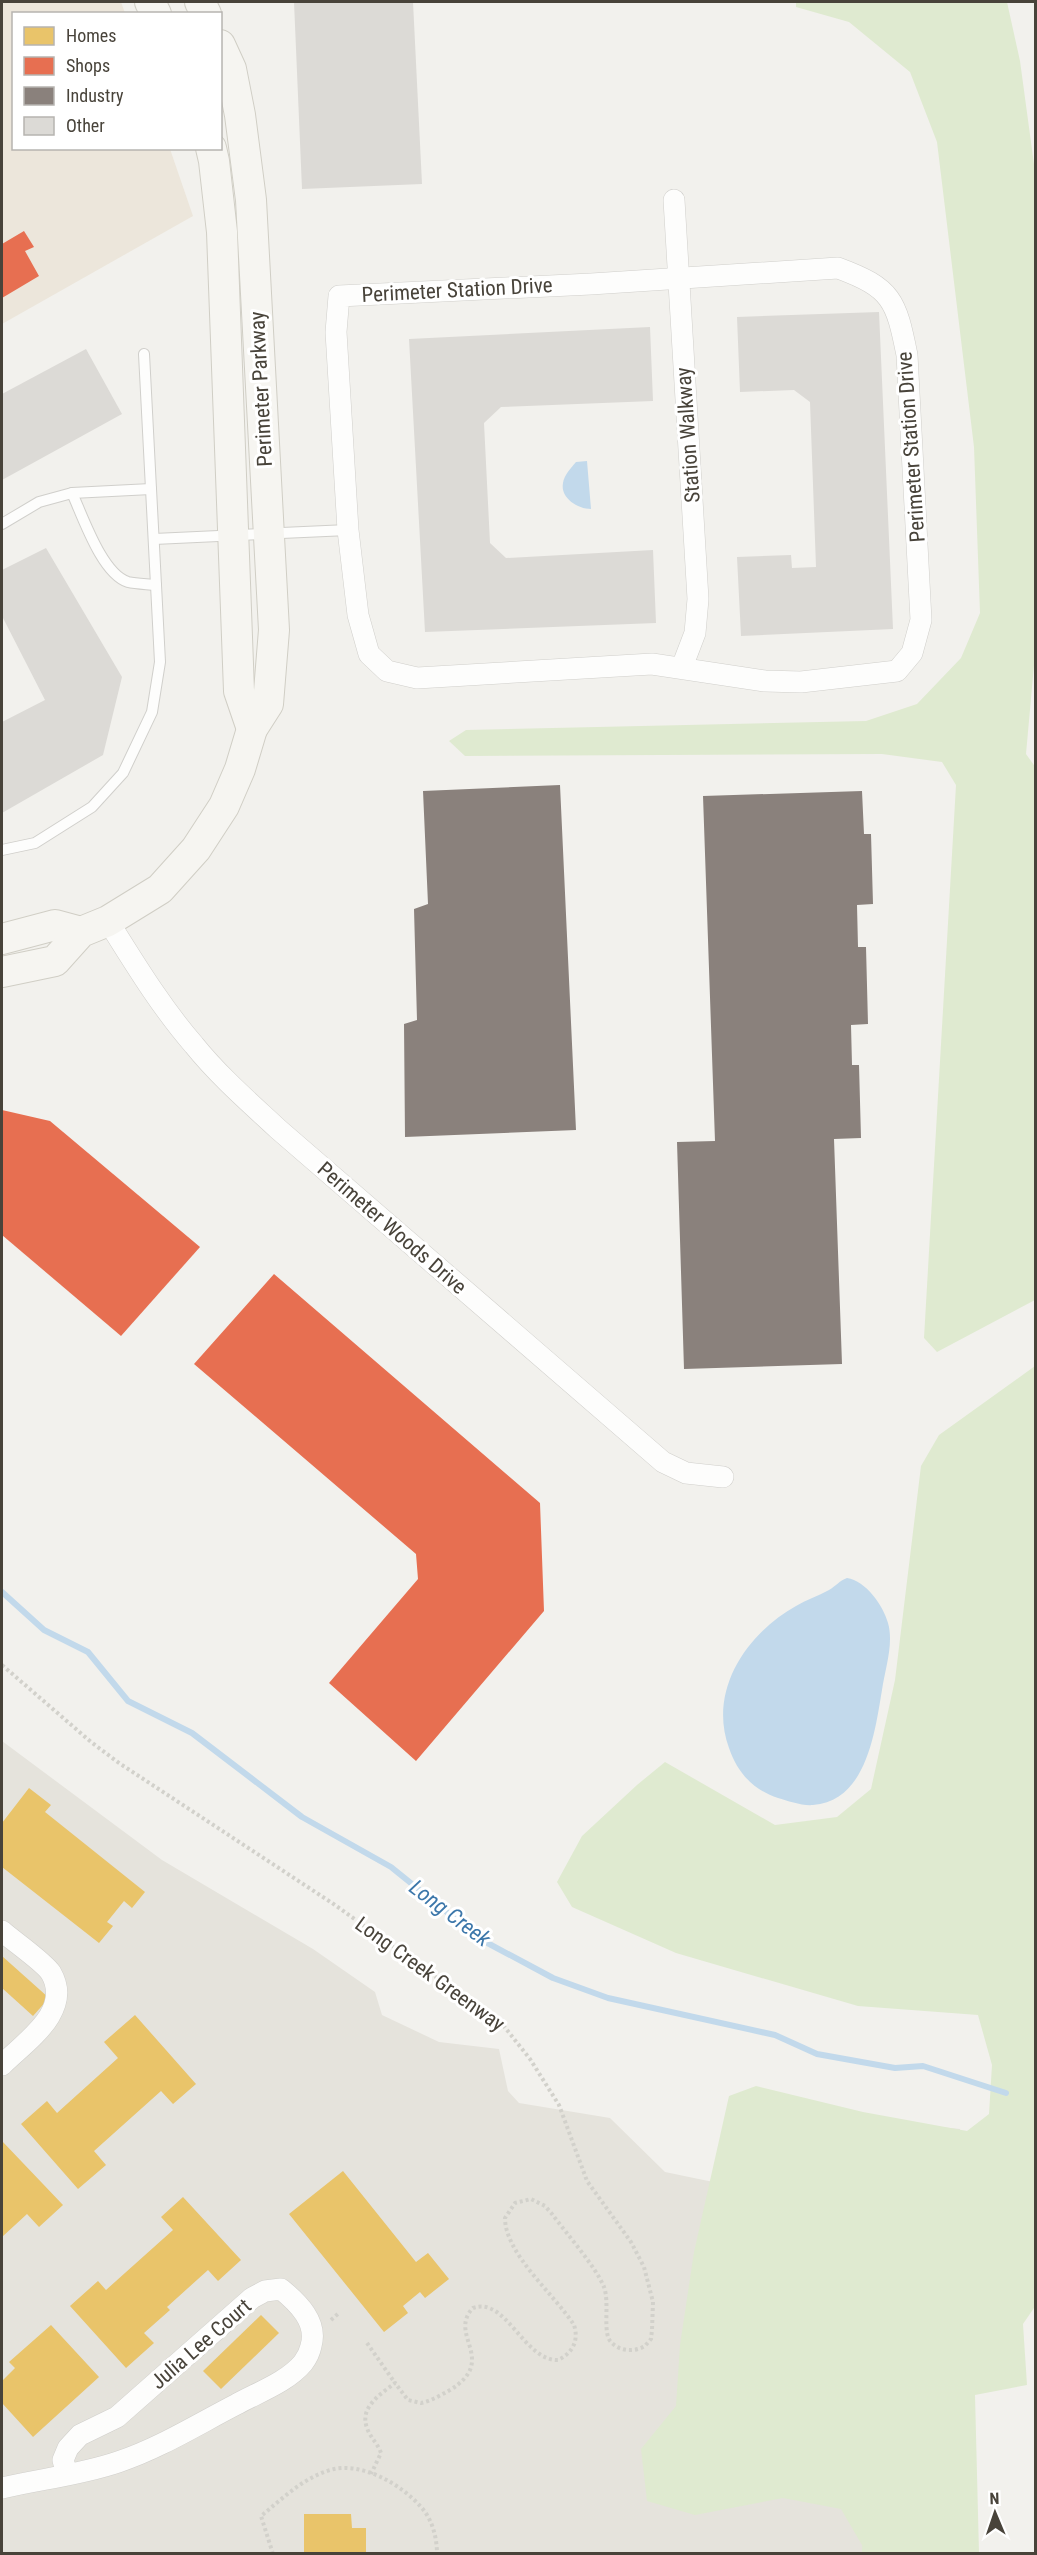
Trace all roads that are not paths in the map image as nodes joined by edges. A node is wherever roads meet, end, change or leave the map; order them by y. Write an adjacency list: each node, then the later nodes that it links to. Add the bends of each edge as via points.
1 (222, 48): 4 (street, Perimeter Parkway, via 231,69 246,151)
2 (211, 150): 4 (street, Perimeter Parkway)
3 (674, 200): 5 (street, Station Walkway)
4 (237, 231): 11 (street, Perimeter Parkway); 12 (street, Perimeter Parkway)
5 (679, 277): 10 (street, Perimeter Station Drive, via 339,296 336,332); 15 (street, Station Walkway, via 698,599 695,633); 15 (street, Perimeter Station Drive, via 838,268 869,279 889,297 900,321 907,355 921,620 912,653 897,671 801,682 765,681)
6 (144, 354): 7 (lane)
7 (151, 489): 8 (lane); 13 (lane)
8 (72, 493): 9 (lane, via 39,502); 14 (lane, via 113,573 129,582)
9 (2, 524)
10 (348, 530): 11 (lane); 15 (street, Perimeter Station Drive, via 358,615 369,654 387,671 417,678 651,664)
11 (268, 534): 12 (lane); 16 (street, Perimeter Parkway, via 274,630 271,687 268,704)
12 (233, 537): 13 (lane); 16 (street, Perimeter Parkway, via 238,691)
13 (153, 539): 14 (lane)
14 (156, 585): 17 (lane, via 160,662 152,712 123,773 92,807 35,843)
15 (682, 667)
16 (252, 729): 18 (street, Perimeter Parkway, via 224,806 196,849 160,889)
17 (2, 850)
18 (108, 921): 19 (street, Perimeter Parkway); 22 (street, Perimeter Woods Drive, via 193,1045 278,1129 663,1462 686,1473)
19 (81, 932): 20 (street, via 55,925); 21 (street, Perimeter Parkway, via 55,961)
20 (2, 939)
21 (2, 972)
22 (723, 1477)
23 (2, 1931): 24 (street, via 50,1972 59,1993 52,2016)
24 (2, 2065)
25 (67, 2475): 25 (street, Julia Lee Court, via 158,2446 283,2379 304,2362 312,2346 312,2332 296,2301 281,2289 252,2298 117,2417 80,2435 63,2460); 26 (street, Julia Lee Court)
26 (2, 2488)

